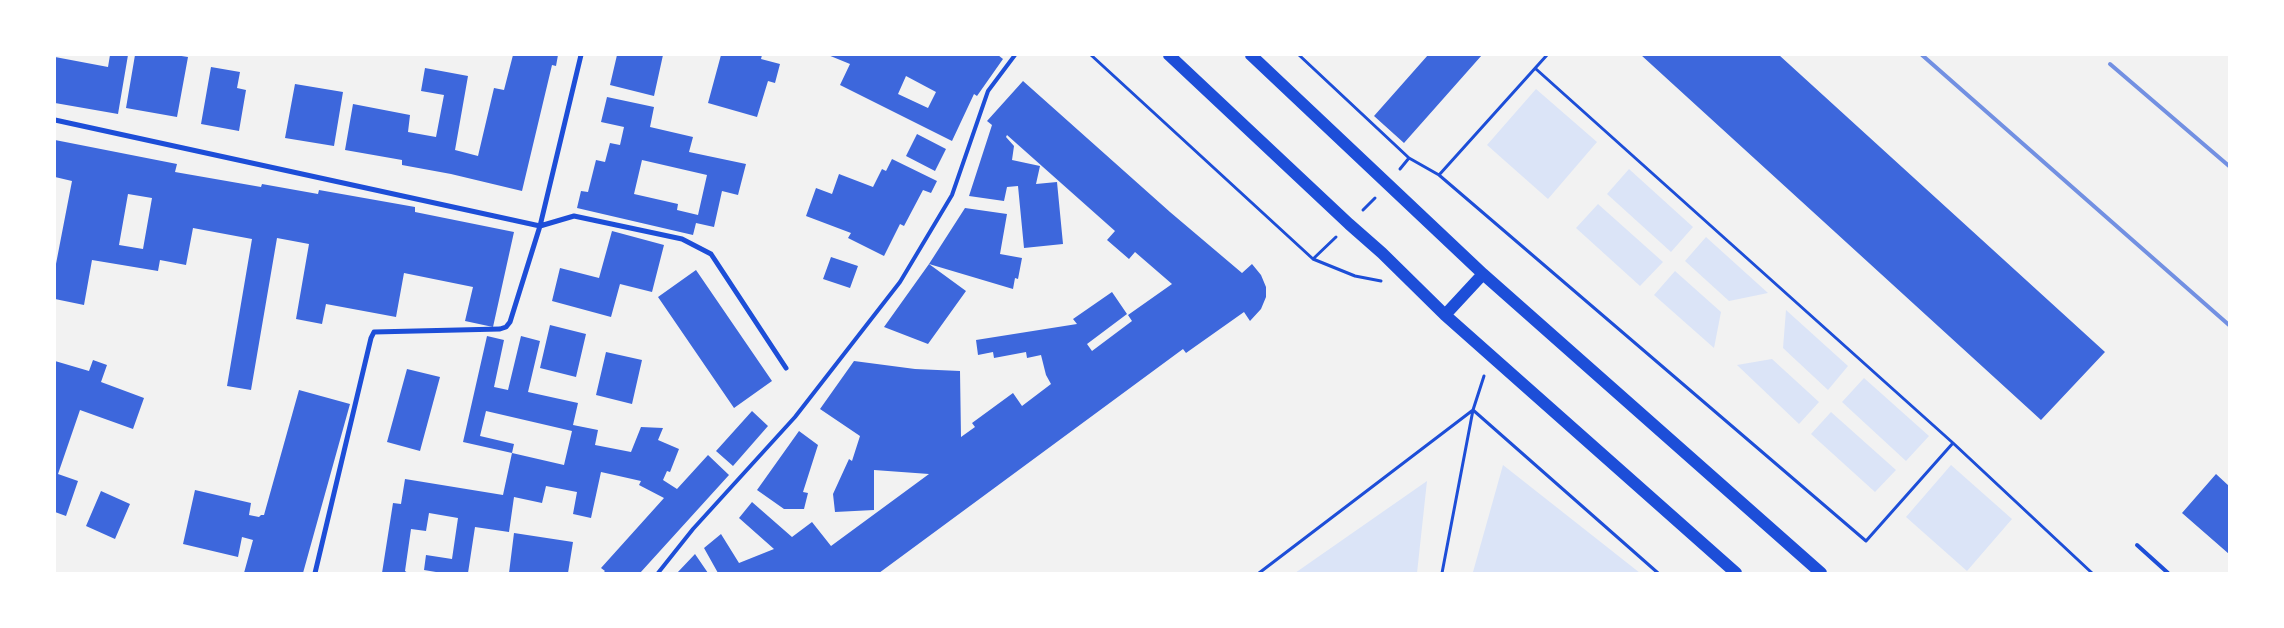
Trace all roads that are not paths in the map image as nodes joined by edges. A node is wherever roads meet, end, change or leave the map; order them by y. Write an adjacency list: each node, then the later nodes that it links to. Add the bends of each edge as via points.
1 (581, 55): 6 (street)
2 (1015, 55): 12 (lane, via 988,91 952,195 900,282 795,416 693,529)
3 (1169, 55): 8 (main road)
4 (1251, 55): 7 (main road)
5 (55, 120): 6 (street)
6 (540, 226): 9 (street, via 574,216 682,239 711,254); 11 (street, via 506,327 500,330 374,332)
7 (1483, 274): 8 (main road); 14 (main road)
8 (1445, 315): 13 (main road)
9 (786, 368)
10 (2137, 545): 15 (lane)
11 (315, 573)
12 (658, 573)
13 (1736, 573)
14 (1821, 573)
15 (2168, 573)

